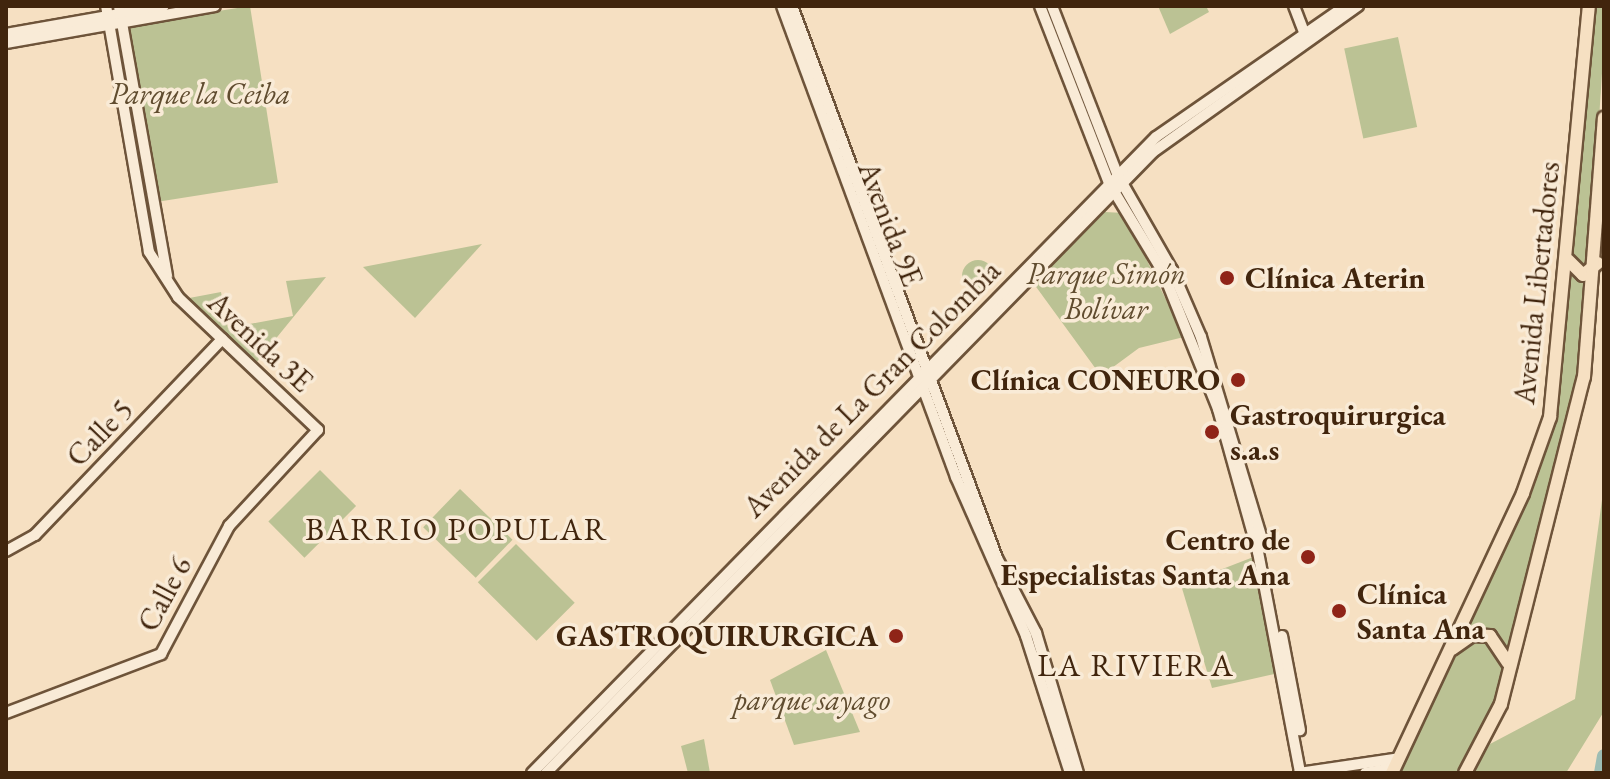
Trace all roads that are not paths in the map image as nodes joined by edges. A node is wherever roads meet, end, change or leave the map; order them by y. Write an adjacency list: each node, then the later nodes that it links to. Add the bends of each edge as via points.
1 (164, 6): 11 (street)
2 (215, 6): 11 (street)
3 (782, 6): 20 (street, Avenida 9E)
4 (792, 6): 20 (street, Avenida 9E)
5 (1040, 6): 16 (street)
6 (1052, 6): 16 (street)
7 (1294, 6): 13 (street)
8 (1345, 6): 13 (street, Avenida de La Gran Colombia)
9 (1358, 6): 16 (street, Avenida de La Gran Colombia, via 1312,45 1163,144)
10 (1589, 6): 17 (main road, Avenida Libertadores)
11 (114, 15): 12 (street); 14 (street); 19 (street, Avenida 3E, via 149,252 169,288)
12 (6, 34)
13 (1306, 37): 16 (street, Avenida de La Gran Colombia, via 1156,137)
14 (6, 43)
15 (1604, 118): 18 (main road, Avenida Libertadores)
16 (1115, 183): 20 (street, Avenida de La Gran Colombia); 31 (street, via 1163,272 1218,409 1258,552)
17 (1568, 260): 18 (main road, via 1583,275); 23 (main road, Avenida Libertadores, via 1544,436)
18 (1598, 263): 24 (main road, Avenida Libertadores, via 1572,434)
19 (222, 339): 21 (street, Avenida 3E); 22 (street, Calle 5, via 35,535)
20 (926, 376): 27 (street, Avenida de La Gran Colombia); 28 (street, Avenida de La Gran Colombia); 29 (street, Avenida 9E, via 989,562 1026,636); 30 (street, Avenida 9E, via 997,558 1036,633)
21 (318, 430): 25 (street, Calle 6, via 229,526 161,654)
22 (6, 551)
23 (1445, 656): 24 (main road, via 1465,638 1490,636 1504,648); 26 (main road, Avenida Libertadores)
24 (1508, 670): 33 (main road, Avenida Libertadores, via 1501,704)
25 (6, 713)
26 (1396, 767): 31 (street); 32 (street)
27 (532, 773)
28 (546, 773)
29 (1070, 773)
30 (1078, 773)
31 (1303, 773)
32 (1365, 773)
33 (1465, 773)

